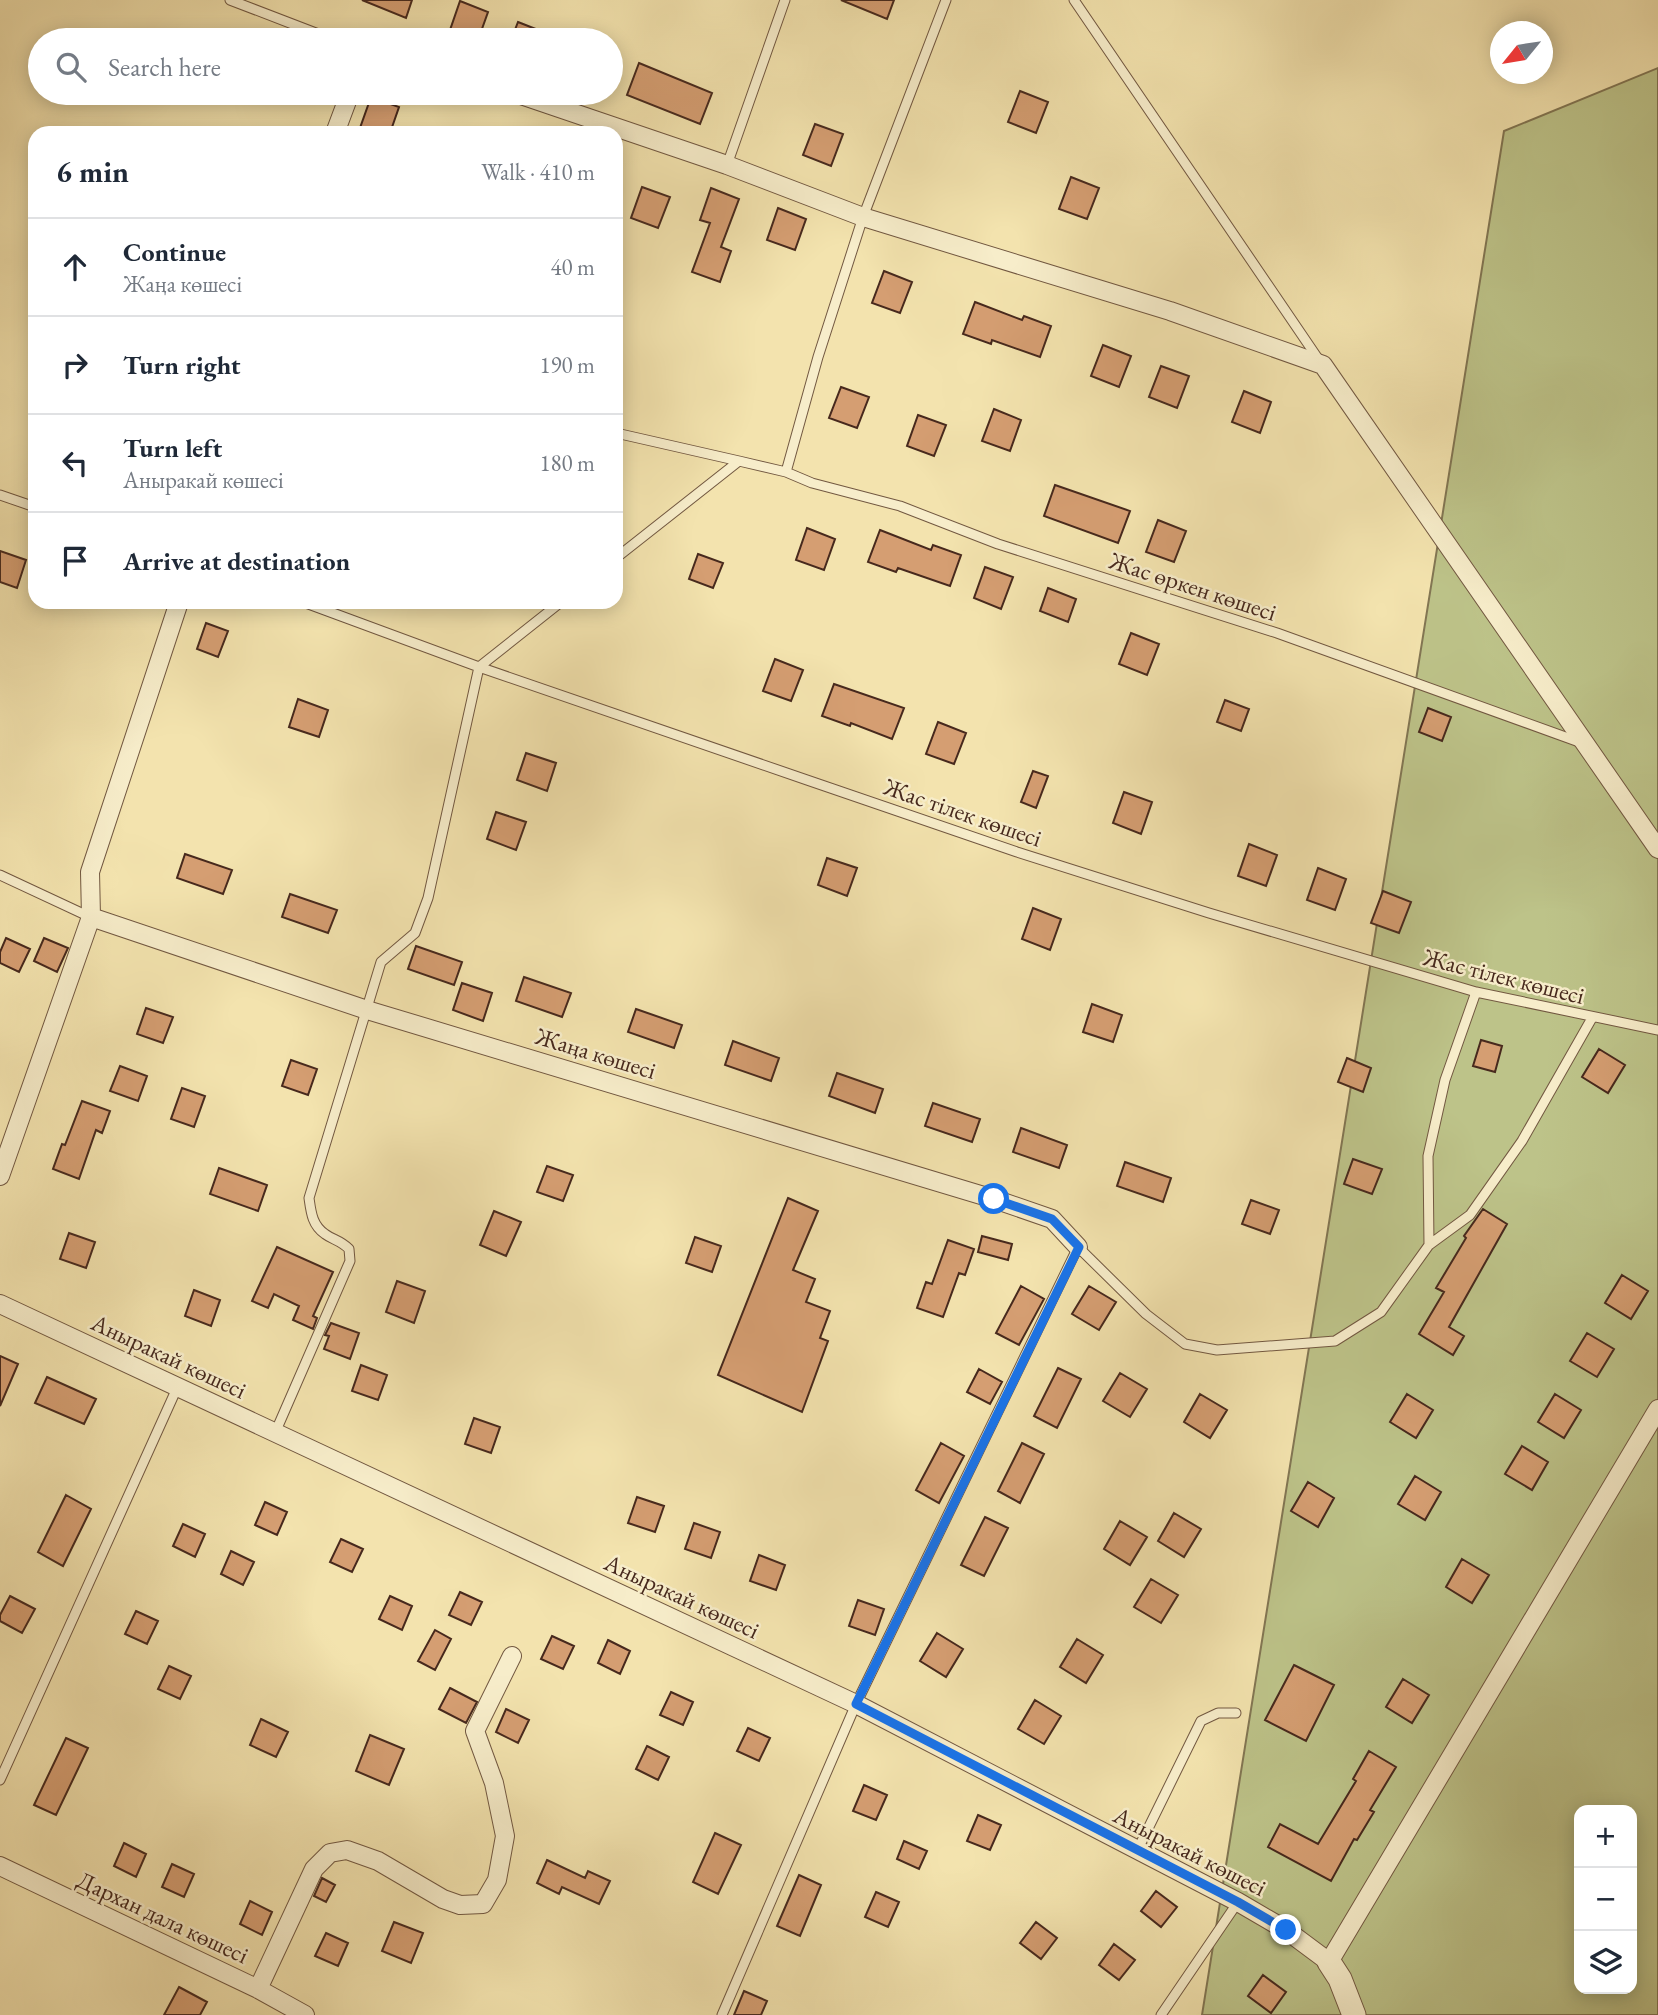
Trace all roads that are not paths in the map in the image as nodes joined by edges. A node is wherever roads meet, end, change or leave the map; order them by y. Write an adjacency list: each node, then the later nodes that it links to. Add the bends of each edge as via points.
1 (230, 0): 5 (lane)
2 (785, 0): 11 (lane)
3 (946, 0): 12 (lane)
4 (1074, 0): 13 (lane)
5 (303, 28)
6 (346, 105): 8 (street)
7 (550, 105): 9 (street)
8 (338, 126)
9 (612, 126)
10 (623, 130): 11 (street)
11 (727, 165): 12 (street)
12 (863, 217): 13 (street, via 1170,312); 16 (lane)
13 (1323, 365): 24 (street)
14 (623, 435): 15 (lane, Жас өркен көшесі)
15 (739, 461): 16 (lane, Жас өркен көшесі); 19 (lane)
16 (786, 472): 24 (lane, Жас өркен көшесі, via 1277,633)
17 (0, 495): 18 (lane)
18 (28, 505)
19 (623, 552)
20 (176, 609): 27 (street, via 90,872)
21 (322, 609): 23 (lane, Жас тілек көшесі)
22 (552, 609): 23 (lane)
23 (479, 667): 28 (lane, Жас тілек көшесі, via 1017,852); 29 (lane, via 428,898 415,933 381,962)
24 (1586, 745): 25 (street)
25 (1658, 849)
26 (0, 875): 27 (lane)
27 (90, 917): 29 (street, Жаңа көшесі); 32 (street)
28 (1476, 992): 30 (lane, Жас тілек көшесі); 33 (lane, via 1445,1080 1428,1156)
29 (367, 1010): 34 (street, Жаңа көшесі, via 994,1199 1052,1219); 38 (lane, via 309,1198 312,1220 325,1235 340,1239 349,1249 350,1261)
30 (1592, 1018): 31 (lane, Жас тілек көшесі); 33 (lane, via 1522,1141 1470,1215)
31 (1658, 1030)
32 (0, 1176)
33 (1429, 1245): 34 (lane, via 1381,1312 1335,1341 1217,1350 1185,1344 1146,1314)
34 (1079, 1247): 40 (lane)
35 (0, 1304): 36 (street, Аныракай көшесі)
36 (177, 1388): 38 (street, Аныракай көшесі); 42 (lane)
37 (1658, 1409): 46 (street)
38 (275, 1433): 40 (street, Аныракай көшесі)
39 (512, 1656): 47 (street, via 475,1731 494,1783 505,1836 498,1880 483,1904 460,1905 443,1899 378,1861 347,1850 330,1853 314,1869)
40 (856, 1704): 43 (street, Аныракай көшесі); 49 (lane)
41 (1236, 1713): 43 (lane, via 1218,1713 1201,1720)
42 (0, 1780)
43 (1137, 1852): 45 (street, Аныракай көшесі)
44 (0, 1866): 47 (street, Дархан дала көшесі)
45 (1238, 1902): 46 (street, Аныракай көшесі); 50 (lane)
46 (1329, 1962): 51 (street)
47 (258, 1989): 48 (street, Дархан дала көшесі)
48 (304, 2015)
49 (722, 2015)
50 (1161, 2015)
51 (1354, 2015)

